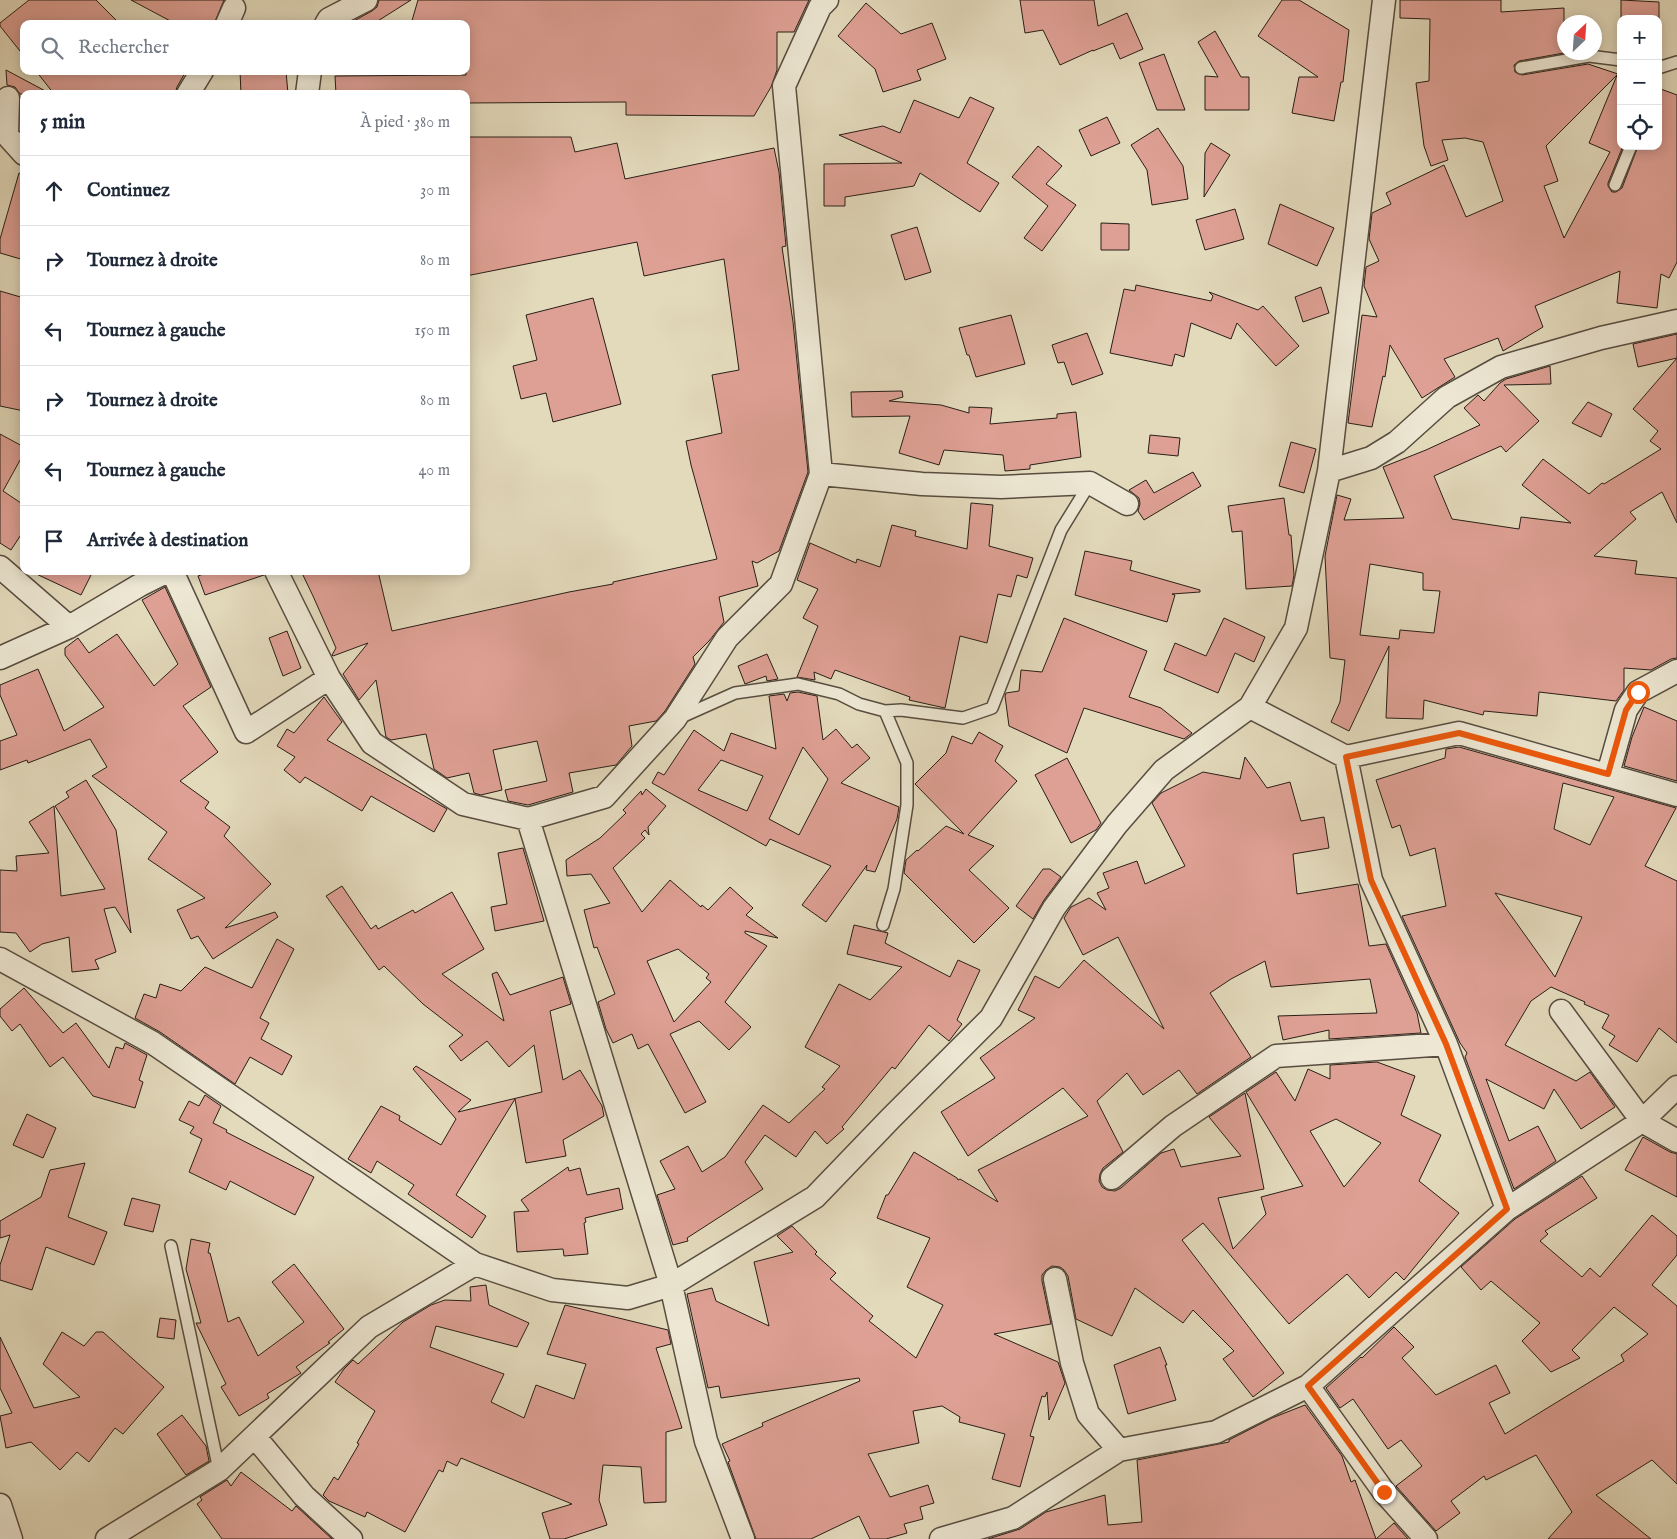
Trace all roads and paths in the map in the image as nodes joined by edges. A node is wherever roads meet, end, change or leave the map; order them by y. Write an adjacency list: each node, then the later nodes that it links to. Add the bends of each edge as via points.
1 (366, 0): 4 (street)
2 (827, 0): 19 (street, via 820,7 784,86)
3 (1384, 0): 18 (street)
4 (328, 20)
5 (1617, 60): 7 (lane, via 1589,56)
6 (1677, 62): 8 (lane)
7 (1521, 68)
8 (1662, 68)
9 (200, 75): 11 (street)
10 (309, 75): 12 (street)
11 (190, 90)
12 (308, 90)
13 (8, 98): 14 (street, via 7,135)
14 (20, 150)
15 (1629, 150): 16 (lane)
16 (1615, 185)
17 (1677, 321): 18 (street, via 1601,338 1501,367 1447,398 1397,442 1371,458)
18 (1329, 471): 31 (street, via 1296,628)
19 (821, 474): 20 (street, via 922,484 1001,487); 33 (street, via 781,584 727,638)
20 (1090, 484): 21 (street); 32 (lane, via 1061,530 992,708 963,718)
21 (1127, 504)
22 (0, 567): 27 (street)
23 (153, 575): 26 (street)
24 (172, 575): 30 (street, via 246,732)
25 (278, 575): 30 (street)
26 (140, 578): 27 (street)
27 (69, 627): 28 (street)
28 (0, 658)
29 (1677, 671): 35 (street, via 1638,692 1626,710)
30 (329, 678): 37 (street, via 372,743 463,804)
31 (1250, 707): 34 (street); 50 (street, via 1164,770 1117,824 1054,908 991,1018 815,1197)
32 (885, 711): 33 (lane, via 839,694 798,684 735,692); 38 (lane, via 907,763 907,797 894,889)
33 (676, 720): 37 (street, via 604,797)
34 (1346, 757): 35 (street, via 1459,733); 41 (street, via 1371,880)
35 (1608, 774): 36 (street)
36 (1677, 795)
37 (528, 820): 50 (street)
38 (883, 925)
39 (0, 959): 48 (street, via 153,1043)
40 (1561, 1011): 43 (street)
41 (1446, 1044): 45 (street, via 1276,1056 1173,1126); 46 (street)
42 (1677, 1087): 43 (street)
43 (1642, 1121): 44 (street); 46 (street)
44 (1677, 1141)
45 (1112, 1178)
46 (1507, 1209): 51 (street)
47 (171, 1246): 54 (lane)
48 (475, 1264): 50 (street, via 552,1290 628,1298); 52 (street, via 369,1327)
49 (1055, 1280): 53 (street, via 1072,1363 1088,1414)
50 (671, 1285): 59 (street, via 706,1441)
51 (1308, 1386): 53 (street, via 1216,1432); 61 (street, via 1384,1492)
52 (255, 1437): 54 (street); 58 (street, via 304,1496)
53 (1119, 1450): 60 (street, via 1013,1518)
54 (219, 1470): 57 (street)
55 (0, 1504): 56 (street)
56 (11, 1539)
57 (107, 1539)
58 (351, 1539)
59 (743, 1539)
60 (941, 1539)
61 (1426, 1539)

